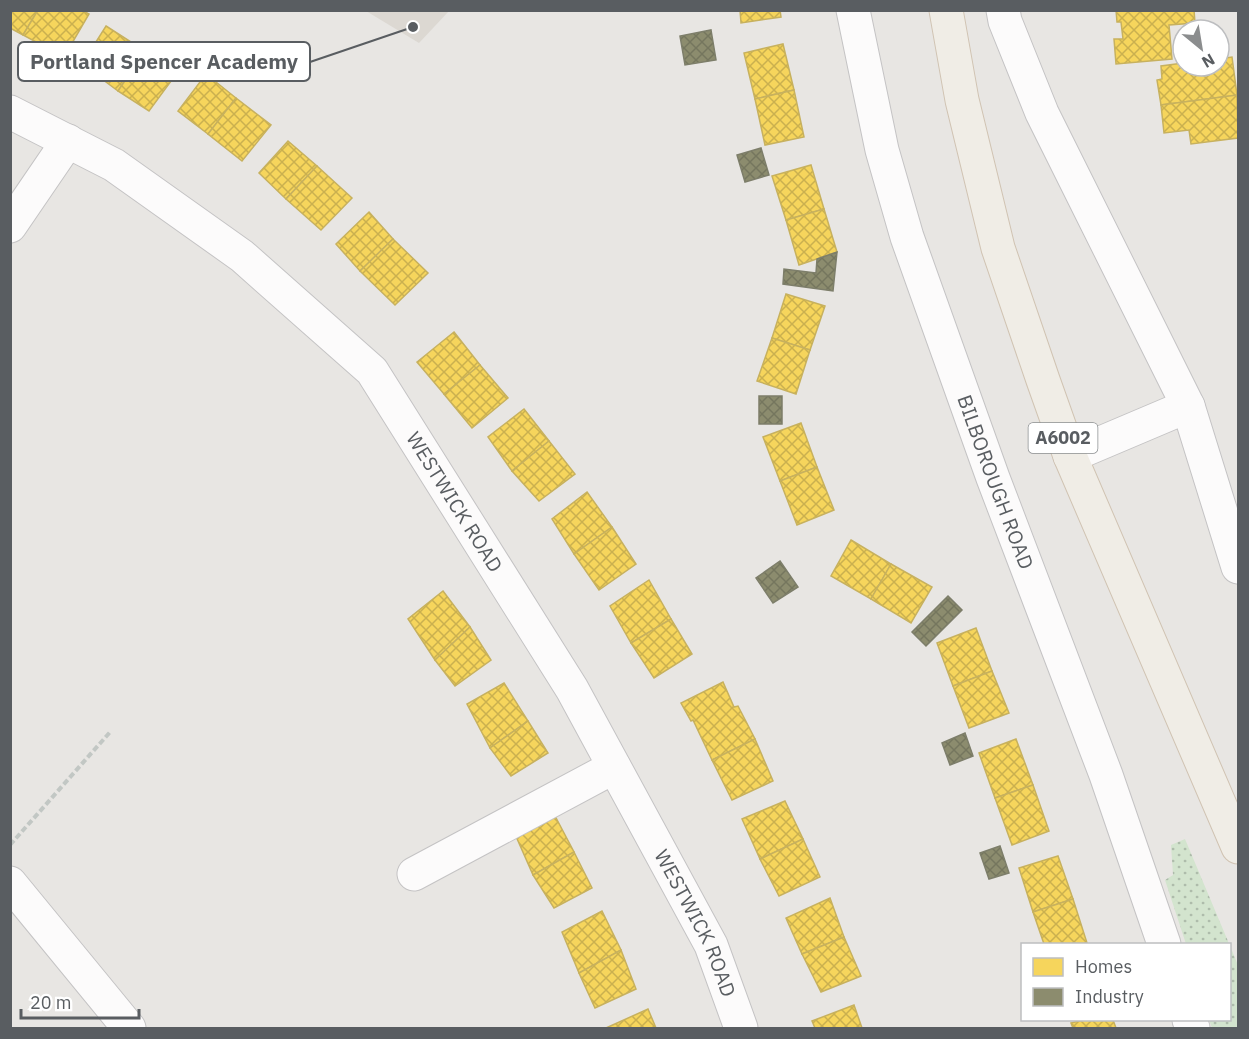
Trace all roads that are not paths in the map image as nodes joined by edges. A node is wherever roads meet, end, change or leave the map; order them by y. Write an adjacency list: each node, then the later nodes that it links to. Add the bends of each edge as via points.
1 (853, 10): 14 (street, BILBOROUGH ROAD, via 882,150 907,237 1106,775)
2 (946, 10): 8 (main road, A6002, via 962,100 998,248)
3 (1003, 10): 7 (street, via 1042,113)
4 (10, 112): 5 (street, WESTWICK ROAD)
5 (68, 141): 6 (street); 10 (street, WESTWICK ROAD, via 114,165 242,256 372,370 572,690)
6 (10, 226)
7 (1188, 406): 8 (street); 9 (street)
8 (1070, 456): 11 (main road, A6002)
9 (1239, 567)
10 (614, 767): 12 (street); 16 (street, WESTWICK ROAD, via 711,945)
11 (1239, 847)
12 (414, 874)
13 (10, 883): 15 (street)
14 (1163, 943)
15 (129, 1029)
16 (741, 1029)

